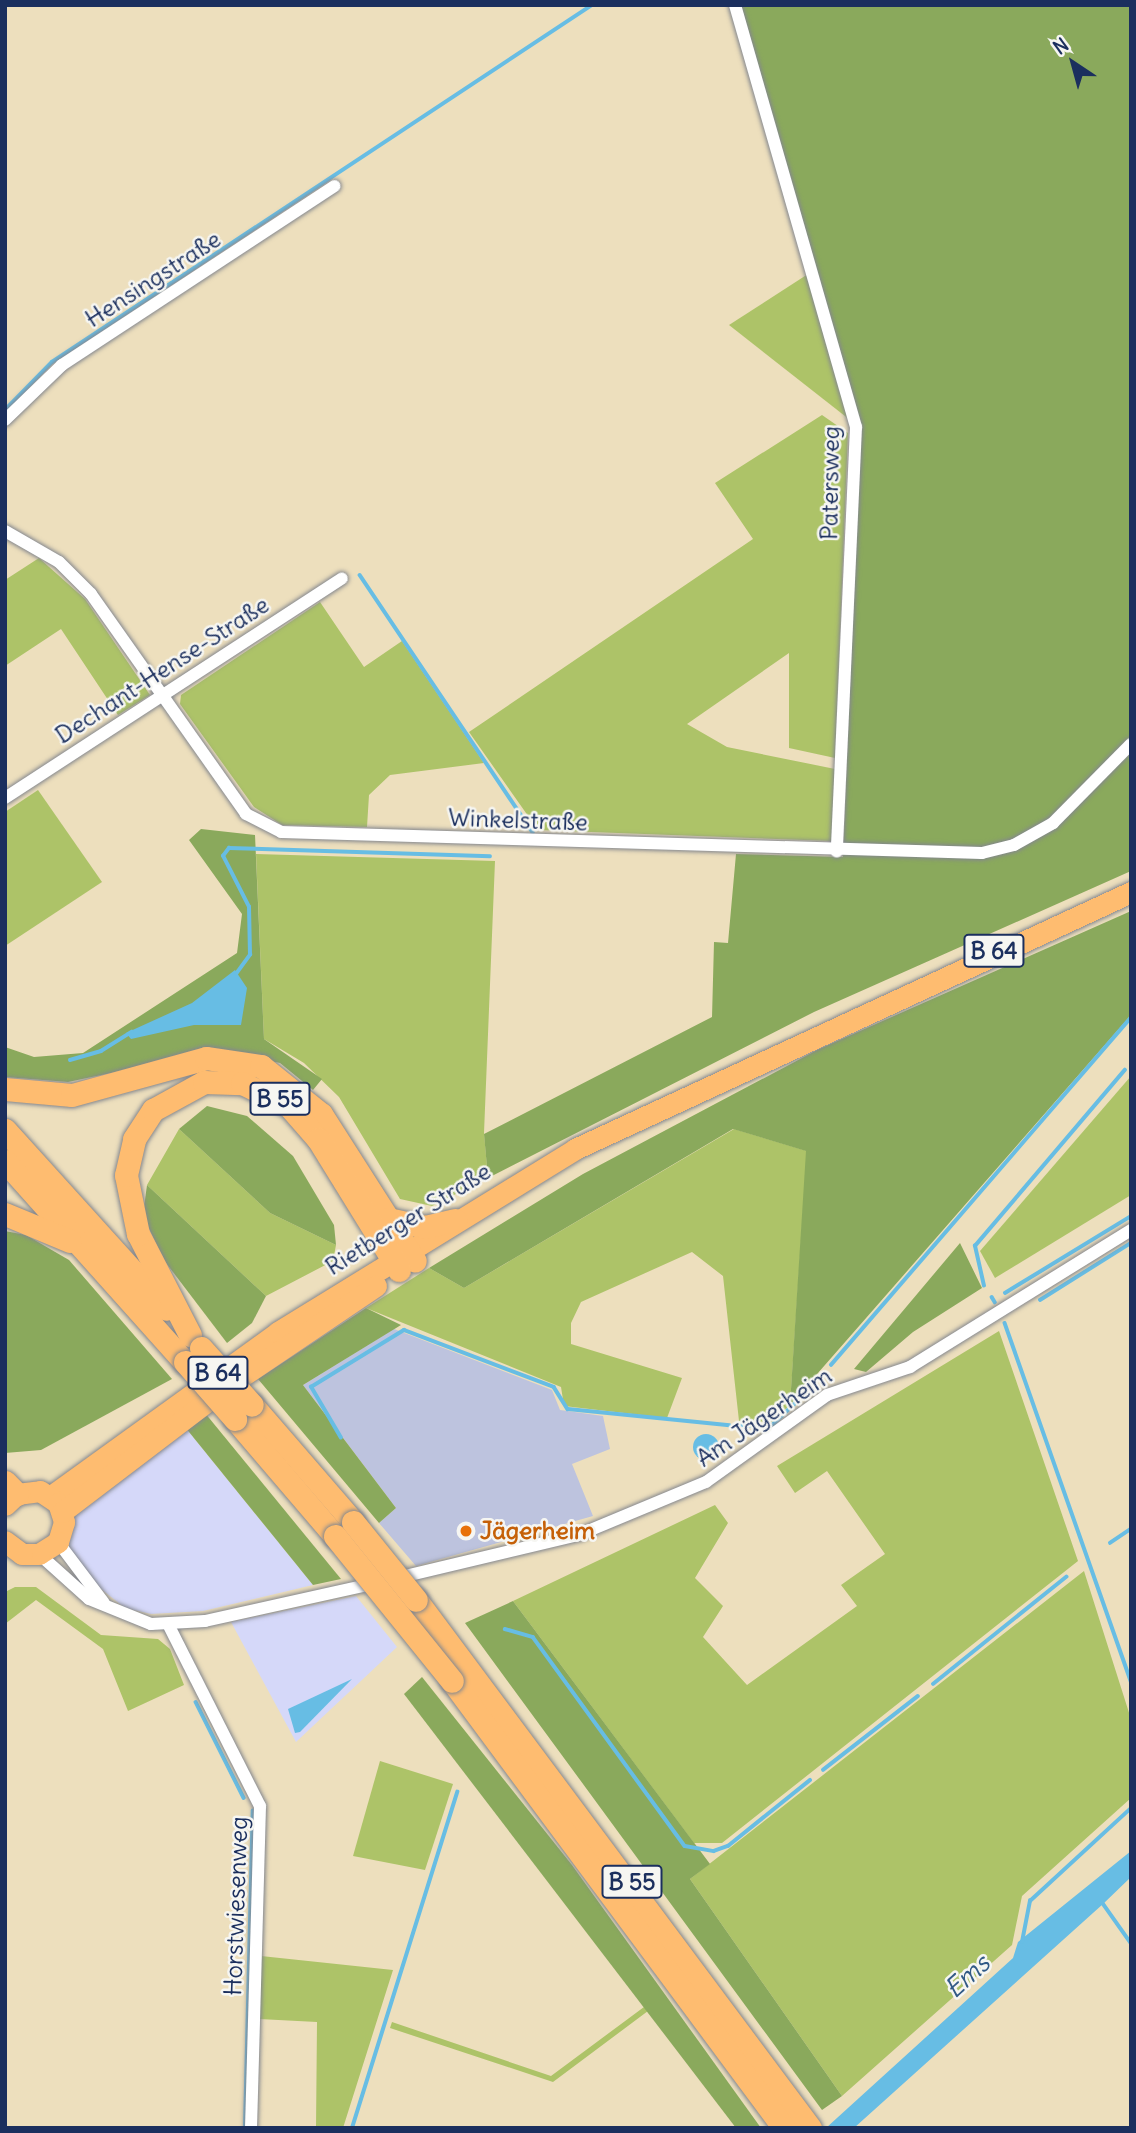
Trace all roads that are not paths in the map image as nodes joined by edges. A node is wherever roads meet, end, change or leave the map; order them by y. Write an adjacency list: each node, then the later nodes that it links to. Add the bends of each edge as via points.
1 (735, 5): 9 (street, Patersweg, via 856,427)
2 (334, 186): 3 (street, Hensingstraße, via 62,365)
3 (5, 420)
4 (5, 531): 6 (street, Winkelstraße, via 59,562 91,594)
5 (342, 578): 6 (street, Dechant-Hense-Straße)
6 (164, 699): 8 (street, Dechant-Hense-Straße); 9 (street, Winkelstraße, via 246,814 281,832)
7 (1131, 744): 9 (street, Winkelstraße, via 1063,814 1014,845 965,854)
8 (5, 797)
9 (838, 852)
10 (1131, 892): 11 (main road, Rietberger Straße / B 64)
11 (820, 1033): 17 (main road, Rietberger Straße / B 64, via 635,1118); 20 (main road, Rietberger Straße / B 64)
12 (5, 1089): 16 (highway, via 72,1095 206,1058 261,1066 312,1103)
13 (5, 1130): 21 (highway, B 55)
14 (5, 1161): 19 (highway, B 55)
15 (5, 1214): 19 (highway, B 55)
16 (388, 1219): 17 (highway, B 64, via 425,1227); 20 (highway)
17 (455, 1220): 20 (main road, Rietberger Straße / B 64)
18 (1131, 1230): 28 (street, Am Jägerheim, via 910,1367 827,1395 743,1461 634,1515 470,1562 205,1621)
19 (85, 1249): 21 (highway, B 55)
20 (403, 1259): 21 (highway, B 55, via 318,1139 289,1106 242,1083 185,1088 142,1124 126,1175 138,1234); 23 (main road, Rietberger Straße / B 64, via 217,1373)
21 (192, 1348): 29 (highway, B 55, bridge, via 460,1675)
22 (9, 1493): 23 (main road)
23 (57, 1504): 25 (main road)
24 (5, 1541): 26 (main road, via 22,1554)
25 (58, 1542): 26 (main road); 27 (street)
26 (39, 1554): 27 (street, Am Jägerheim)
27 (108, 1609): 28 (street, Am Jägerheim, via 136,1621)
28 (167, 1624): 30 (street, Horstwiesenweg, via 260,1806)
29 (784, 2114): 31 (highway, B 55)
30 (251, 2128)
31 (810, 2128)

